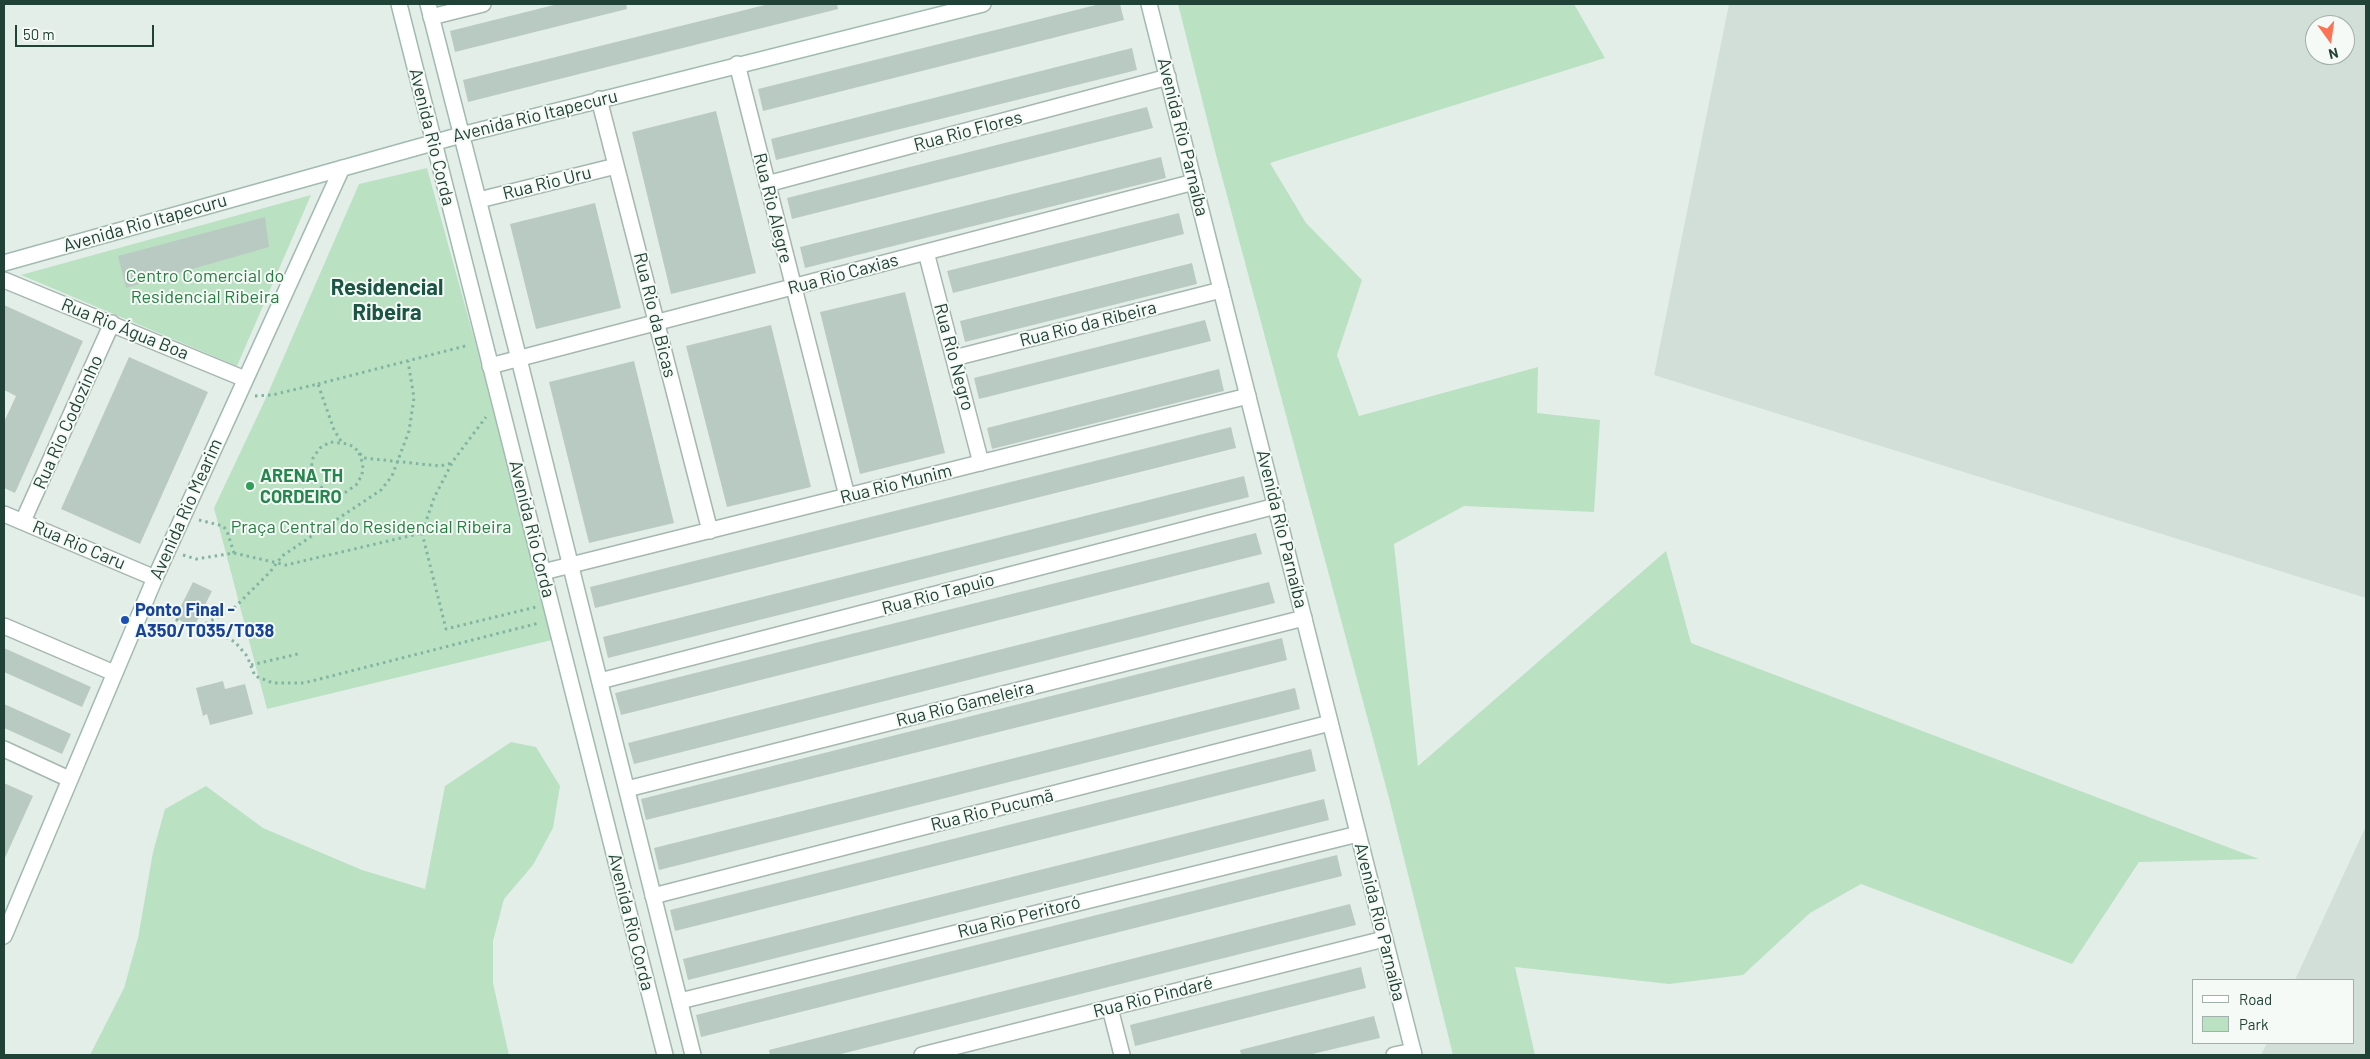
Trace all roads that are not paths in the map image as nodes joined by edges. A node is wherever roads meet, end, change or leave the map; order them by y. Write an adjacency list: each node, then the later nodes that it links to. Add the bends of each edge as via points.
1 (399, 4): 10 (street, Avenida Rio Corda)
2 (483, 4): 5 (street)
3 (983, 4): 6 (street, Avenida Rio Itapecuru)
4 (1150, 4): 7 (street, Avenida Rio Parnaíba)
5 (429, 10): 9 (street, Avenida Rio Corda)
6 (737, 64): 8 (street, Avenida Rio Itapecuru); 14 (street, Rua Rio Alegre)
7 (1168, 77): 13 (street, Avenida Rio Parnaíba); 14 (street, Rua Rio Flores)
8 (600, 99): 9 (street, Avenida Rio Itapecuru); 11 (street, Rua Rio da Bicas)
9 (461, 134): 10 (street, Avenida Rio Itapecuru); 15 (street, Avenida Rio Corda)
10 (433, 142): 12 (street, Avenida Rio Itapecuru); 25 (street, Avenida Rio Corda)
11 (616, 166): 15 (street, Rua Rio Uru); 22 (street, Rua Rio da Bicas)
12 (342, 168): 17 (street, Avenida Rio Itapecuru); 26 (street, Avenida Rio Mearim)
13 (1194, 182): 16 (street, Rua Rio Caxias); 20 (street, Avenida Rio Parnaíba)
14 (767, 184): 19 (street, Rua Rio Alegre)
15 (479, 200): 24 (street, Avenida Rio Corda)
16 (926, 252): 19 (street, Rua Rio Caxias); 23 (street, Rua Rio Negro)
17 (4, 263)
18 (4, 280): 21 (street, Rua Rio Água Boa)
19 (794, 287): 22 (street, Rua Rio Caxias); 29 (street, Rua Rio Alegre)
20 (1222, 290): 23 (street, Rua Rio da Ribeira); 27 (street, Avenida Rio Parnaíba)
21 (112, 323): 26 (street, Rua Rio Água Boa); 32 (street, Rua Rio Codozinho)
22 (657, 323): 24 (street, Rua Rio Caxias); 33 (street, Rua Rio da Bicas)
23 (954, 358): 28 (street, Rua Rio Negro)
24 (519, 359): 25 (street, Rua Rio Caxias); 34 (street, Avenida Rio Corda)
25 (490, 366): 35 (street, Avenida Rio Corda)
26 (246, 379): 36 (street, Avenida Rio Mearim)
27 (1248, 396): 28 (street, Rua Rio Munim); 30 (street, Avenida Rio Parnaíba)
28 (981, 462): 29 (street, Rua Rio Munim)
29 (847, 496): 33 (street, Rua Rio Munim)
30 (1276, 506): 37 (street, Avenida Rio Parnaíba); 40 (street, Rua Rio Tapuio)
31 (4, 514): 32 (street, Rua Rio Caru)
32 (23, 522): 36 (street, Rua Rio Caru)
33 (710, 531): 34 (street, Rua Rio Munim)
34 (571, 565): 35 (street, Rua Rio Munim); 40 (street, Avenida Rio Corda)
35 (543, 572): 53 (street, Avenida Rio Corda)
36 (154, 578): 39 (street, Avenida Rio Mearim)
37 (1304, 618): 41 (street, Avenida Rio Parnaíba); 44 (street, Rua Rio Gameleira)
38 (4, 626): 39 (street)
39 (114, 673): 43 (street, Avenida Rio Mearim)
40 (600, 682): 44 (street, Avenida Rio Corda)
41 (1330, 723): 45 (street, Avenida Rio Parnaíba); 46 (street, Rua Rio Pucumã)
42 (4, 749): 43 (street)
43 (69, 779): 47 (street, Avenida Rio Mearim)
44 (627, 789): 46 (street, Avenida Rio Corda)
45 (1358, 834): 48 (street, Avenida Rio Parnaíba); 49 (street, Rua Rio Peritoró)
46 (653, 896): 49 (street, Avenida Rio Corda)
47 (4, 936)
48 (1384, 939): 50 (street, Rua Rio Pindaré); 52 (street, Avenida Rio Parnaíba)
49 (680, 1001): 54 (street, Avenida Rio Corda)
50 (1110, 1008): 51 (street, Rua Rio Pindaré); 56 (street)
51 (977, 1048): 55 (street, Rua Rio Pindaré)
52 (1413, 1053): 57 (street)
53 (665, 1055)
54 (693, 1055)
55 (922, 1055)
56 (1122, 1055)
57 (1394, 1055)

